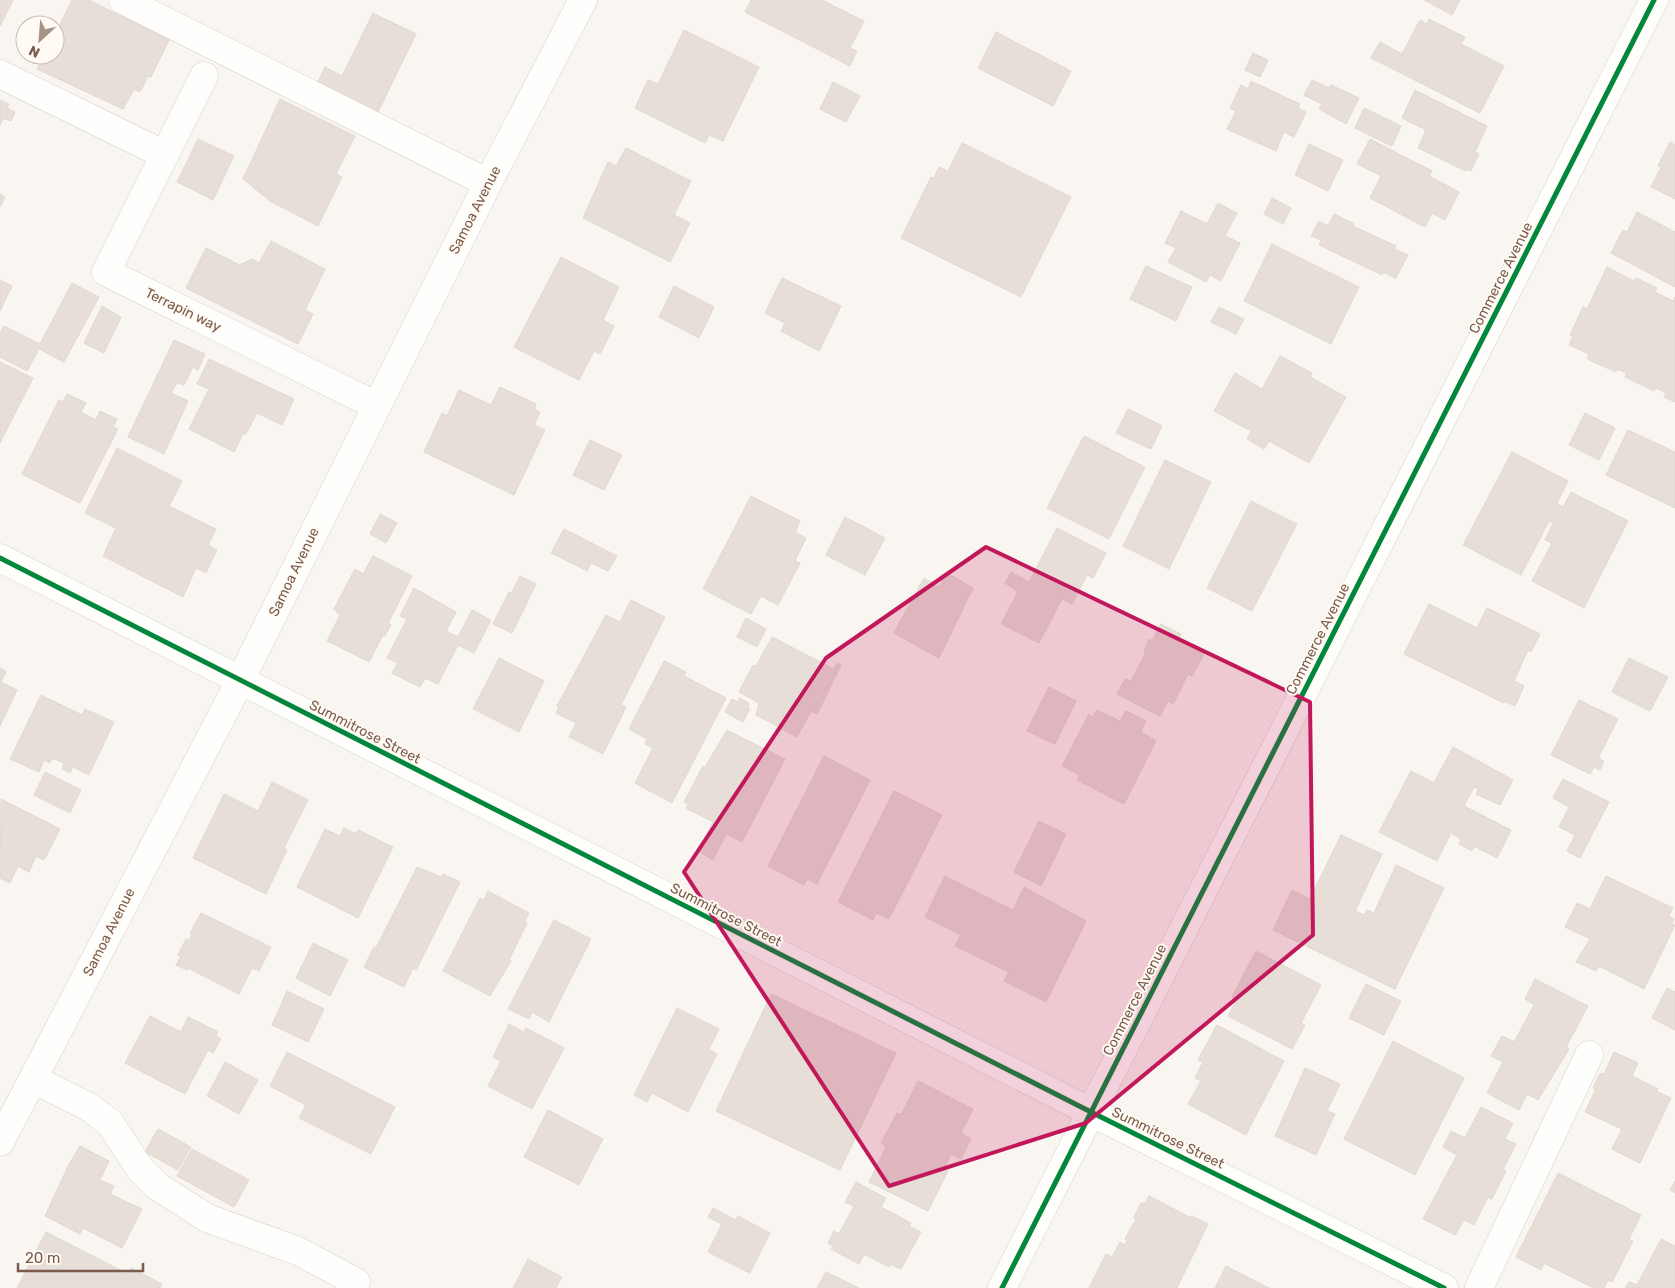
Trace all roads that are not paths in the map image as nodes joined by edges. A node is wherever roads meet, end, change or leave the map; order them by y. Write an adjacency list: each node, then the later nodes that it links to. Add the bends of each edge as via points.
1 (123, 0): 7 (street)
2 (583, 0): 7 (street, Samoa Avenue)
3 (1654, 0): 13 (street, Commerce Avenue)
4 (0, 74): 6 (street)
5 (204, 76): 6 (street, Terrapin way)
6 (166, 154): 8 (street, Terrapin way, via 106,272)
7 (488, 183): 8 (street, Samoa Avenue)
8 (377, 406): 10 (street, Samoa Avenue)
9 (0, 558): 10 (street, Summitrose Street)
10 (240, 681): 12 (street, Samoa Avenue); 13 (street, Summitrose Street)
11 (1589, 1055): 18 (street)
12 (33, 1079): 14 (street, Samoa Avenue); 15 (street, via 89,1108 110,1123 140,1169 157,1186 207,1218 298,1251)
13 (1091, 1112): 16 (street, Commerce Avenue); 17 (street, Summitrose Street)
14 (0, 1142)
15 (356, 1282)
16 (1002, 1288)
17 (1444, 1288)
18 (1479, 1288)

